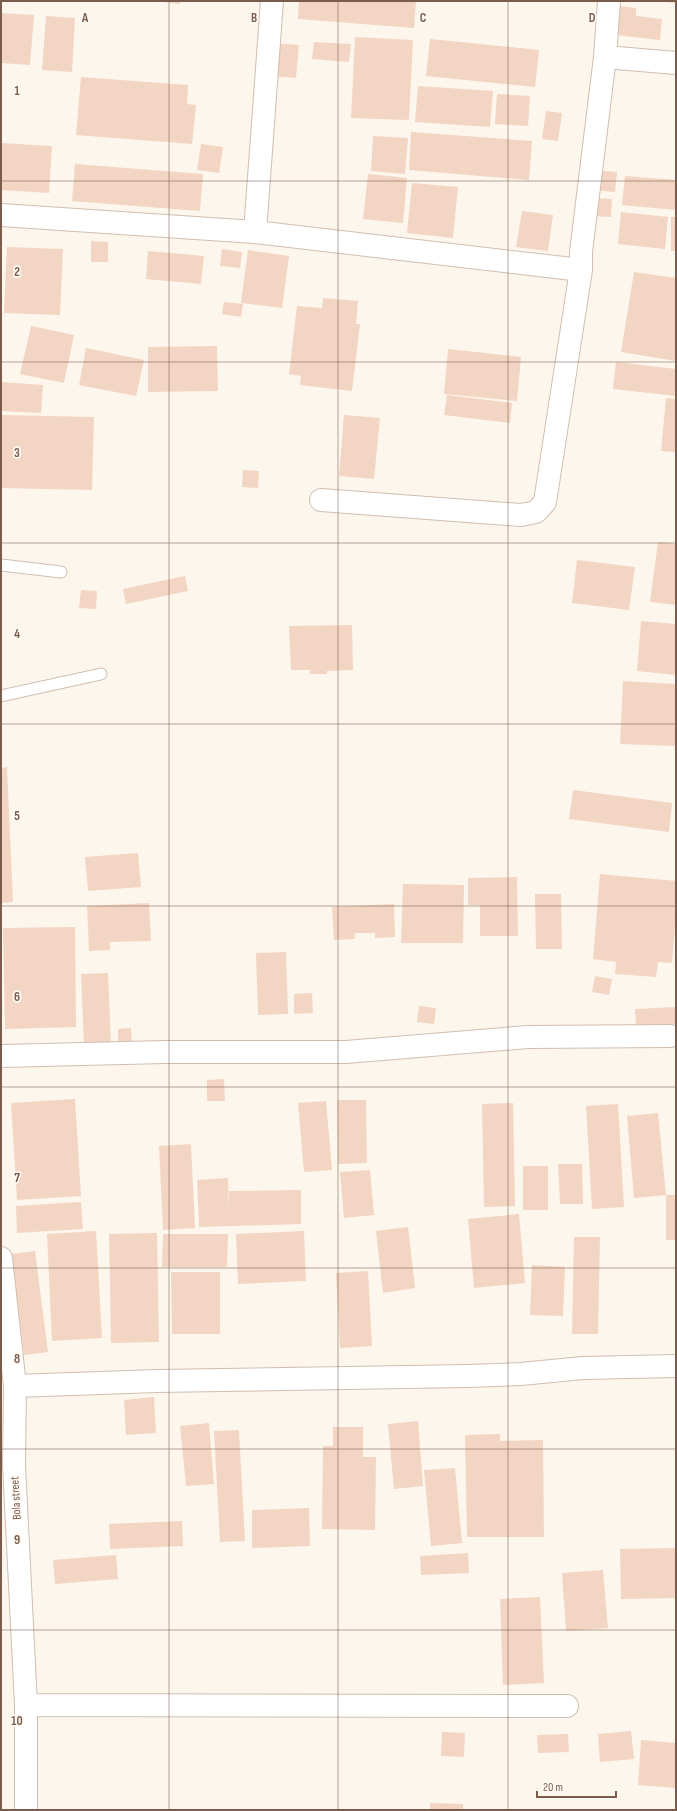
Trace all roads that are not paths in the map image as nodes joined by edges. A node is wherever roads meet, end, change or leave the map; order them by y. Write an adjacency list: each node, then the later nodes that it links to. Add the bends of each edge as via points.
1 (272, 1): 6 (street)
2 (609, 1): 3 (street)
3 (605, 57): 4 (street); 7 (street, via 581,252)
4 (676, 63)
5 (1, 215): 6 (street)
6 (255, 232): 7 (street)
7 (581, 270): 8 (street, via 545,502 536,512 521,515)
8 (321, 500)
9 (1, 565): 10 (lane)
10 (61, 572)
11 (101, 674): 12 (lane)
12 (1, 696)
13 (670, 1036): 14 (street, via 528,1037 346,1052 165,1052)
14 (1, 1056)
15 (1, 1258): 17 (street, Bola street)
16 (676, 1366): 17 (street, via 583,1368 467,1376)
17 (15, 1386): 18 (street, Bola street)
18 (8, 1469): 19 (street, Bola street)
19 (26, 1705): 20 (street); 21 (street, Bola street)
20 (567, 1706)
21 (26, 1810)

